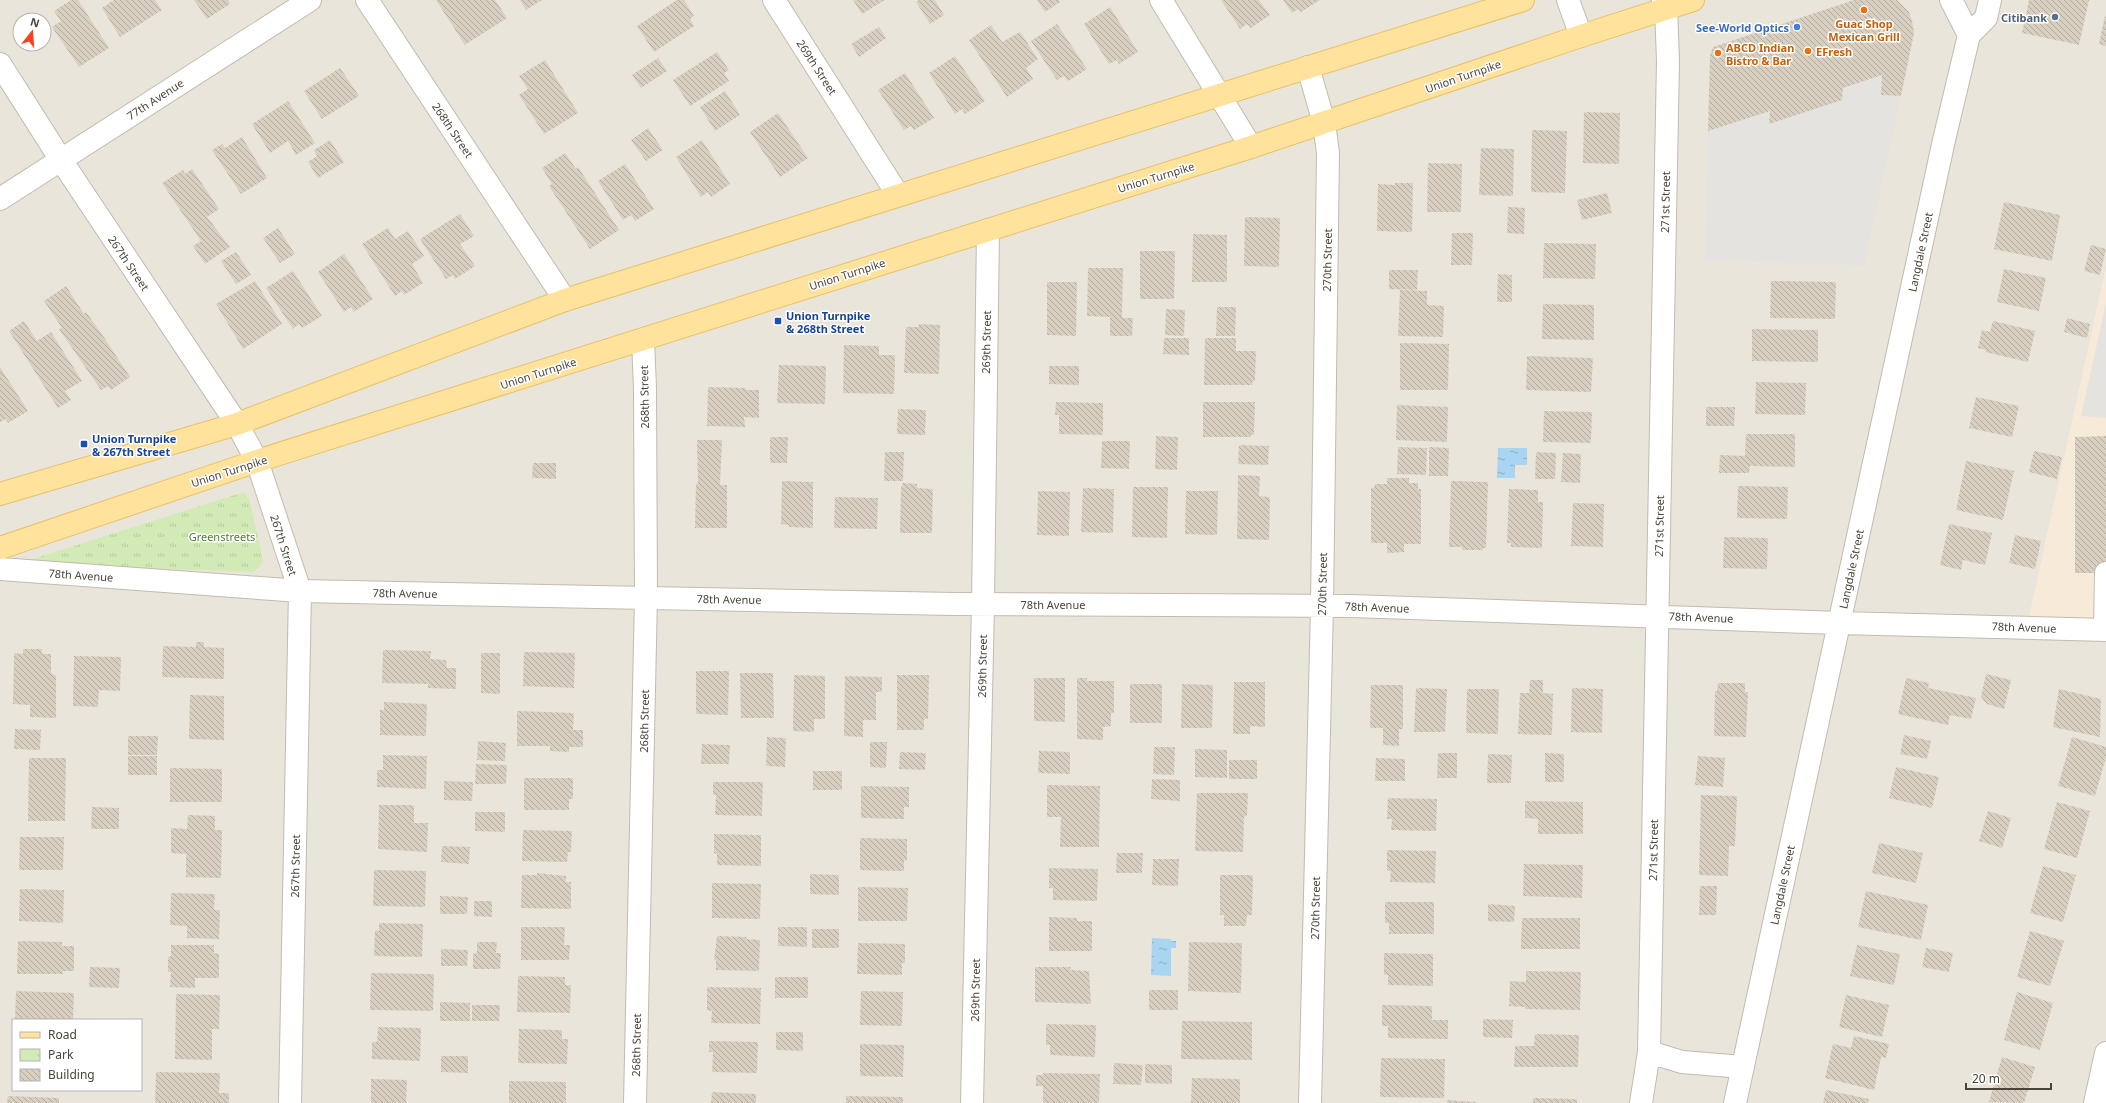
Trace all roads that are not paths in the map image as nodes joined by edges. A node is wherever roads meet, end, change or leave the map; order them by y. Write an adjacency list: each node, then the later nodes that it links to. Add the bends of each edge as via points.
1 (310, 0): 18 (street, 77th Avenue)
2 (367, 0): 22 (street, 268th Street)
3 (774, 0): 19 (street, 269th Street)
4 (1161, 0): 15 (street)
5 (1523, 0): 14 (main road)
6 (1568, 0): 12 (street)
7 (1693, 0): 10 (main road, Union Turnpike)
8 (1951, 0): 11 (street)
9 (1990, 0): 11 (street, via 1986,18)
10 (1665, 4): 12 (main road, Union Turnpike); 34 (street, 271st Street, via 1668,55)
11 (1969, 35): 35 (street, Langdale Street)
12 (1581, 36): 16 (main road, Union Turnpike)
13 (0, 64): 18 (street, 267th Street)
14 (1308, 67): 15 (main road); 16 (street, 270th Street)
15 (1220, 94): 17 (street); 19 (main road)
16 (1324, 123): 17 (main road, Union Turnpike); 33 (street, 270th Street, via 1328,153)
17 (1251, 147): 21 (main road, Union Turnpike)
18 (61, 160): 20 (street, 77th Avenue); 24 (street, 267th Street)
19 (898, 195): 22 (main road)
20 (0, 199)
21 (988, 230): 23 (main road, Union Turnpike); 32 (street, 269th Street)
22 (565, 300): 24 (main road)
23 (643, 340): 25 (main road, Union Turnpike); 31 (street, 268th Street)
24 (237, 424): 25 (street, 267th Street); 26 (main road)
25 (257, 461): 27 (main road, Union Turnpike); 30 (street, 267th Street)
26 (0, 494)
27 (0, 548)
28 (0, 569): 30 (street, 78th Avenue)
29 (2106, 573): 36 (street)
30 (300, 590): 31 (street, 78th Avenue); 40 (street, 267th Street)
31 (646, 597): 32 (street, 78th Avenue); 41 (street, 268th Street)
32 (983, 604): 33 (street, 78th Avenue); 42 (street, 269th Street)
33 (1322, 606): 34 (street, 78th Avenue); 43 (street, 270th Street)
34 (1658, 616): 35 (street, 78th Avenue); 37 (street, 271st Street)
35 (1839, 623): 36 (street, 78th Avenue); 39 (street, Langdale Street)
36 (2105, 630)
37 (1648, 1052): 39 (street, via 1682,1062); 44 (street, 271st Street)
38 (2106, 1053): 46 (street)
39 (1743, 1067): 45 (street, Langdale Street)
40 (290, 1103)
41 (635, 1103)
42 (972, 1103)
43 (1310, 1103)
44 (1642, 1103)
45 (1735, 1103)
46 (2095, 1103)

